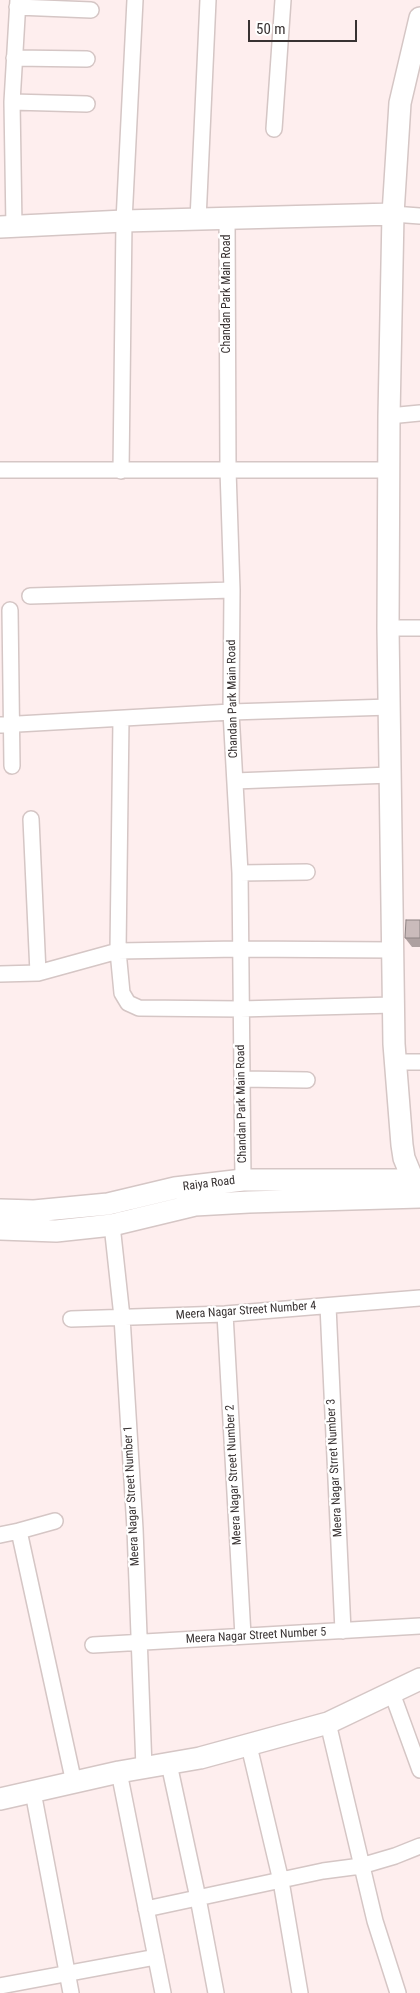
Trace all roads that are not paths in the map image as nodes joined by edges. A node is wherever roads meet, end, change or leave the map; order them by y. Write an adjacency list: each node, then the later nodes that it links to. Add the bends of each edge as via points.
1 (135, 0): 16 (street)
2 (208, 0): 15 (street)
3 (283, 0): 11 (street)
4 (18, 3): 5 (street); 7 (street)
5 (90, 10)
6 (420, 18): 12 (street, via 400,104)
7 (14, 58): 8 (street); 9 (street)
8 (87, 59)
9 (12, 102): 10 (street); 17 (street)
10 (87, 104)
11 (274, 129)
12 (393, 214): 13 (street); 14 (street); 19 (street)
13 (420, 216)
14 (227, 218): 15 (street); 22 (street, Chandan Park Main Road)
15 (198, 220): 16 (street)
16 (124, 221): 17 (street); 21 (street)
17 (3, 229)
18 (420, 413): 19 (street)
19 (388, 416): 23 (street)
20 (0, 470): 21 (street)
21 (121, 470): 22 (street)
22 (228, 470): 23 (street); 24 (street, Chandan Park Main Road)
23 (389, 470): 27 (street)
24 (232, 590): 25 (street); 30 (street, Chandan Park Main Road)
25 (30, 596)
26 (10, 610): 32 (street)
27 (388, 628): 28 (street); 29 (street)
28 (420, 628)
29 (390, 707): 30 (street); 34 (street)
30 (232, 712): 31 (street); 35 (street, Chandan Park Main Road)
31 (121, 720): 32 (street); 41 (street)
32 (6, 724): 33 (street)
33 (12, 766)
34 (390, 775): 35 (street); 39 (street)
35 (235, 780): 38 (street, Chandan Park Main Road)
36 (31, 819): 42 (street)
37 (307, 872): 38 (street)
38 (240, 873): 40 (street, Chandan Park Main Road)
39 (397, 931): 40 (street, via 364,950); 44 (street)
40 (239, 948): 41 (street); 45 (street, Chandan Park Main Road)
41 (118, 951): 42 (street); 45 (street, via 122,993 128,1003 139,1008)
42 (38, 973): 43 (street)
43 (0, 974)
44 (393, 1005): 45 (street); 46 (street)
45 (240, 1008): 48 (street, Chandan Park Main Road)
46 (395, 1062): 47 (street); 51 (street, via 402,1144)
47 (420, 1062)
48 (242, 1079): 49 (street); 50 (street, Chandan Park Main Road)
49 (307, 1080)
50 (243, 1180): 51 (street, Raiya Road); 53 (street, Raiya Road, via 176,1188)
51 (418, 1189): 53 (street, Raiya Road)
52 (0, 1210): 53 (street, Raiya Road)
53 (110, 1214): 54 (street, Raiya Road, via 56,1231); 58 (street, Meera Nagar Street Number 1)
54 (0, 1229)
55 (420, 1298): 56 (street, Meera Nagar Street Number 4)
56 (328, 1306): 57 (street, Meera Nagar Street Number 4); 64 (street, Meera Nagar Strret Number 3)
57 (225, 1314): 58 (street, Meera Nagar Street Number 4); 65 (street, Meera Nagar Street Number 2)
58 (122, 1317): 59 (street, Meera Nagar Street Number 4); 66 (street, Meera Nagar Street Number 1)
59 (71, 1319)
60 (55, 1521): 61 (street)
61 (19, 1531): 62 (street); 76 (street)
62 (0, 1535)
63 (420, 1626): 64 (street, Meera Nagar Street Number 5)
64 (342, 1630): 65 (street, Meera Nagar Street Number 5)
65 (243, 1636): 66 (street, Meera Nagar Street Number 5)
66 (139, 1642): 67 (street, Meera Nagar Street Number 5); 73 (street, Meera Nagar Street Number 1)
67 (93, 1645)
68 (420, 1679): 69 (street)
69 (392, 1692): 70 (street); 74 (street)
70 (328, 1723): 71 (street); 80 (street)
71 (249, 1746): 72 (street); 81 (street)
72 (169, 1764): 73 (street); 82 (street)
73 (144, 1768): 75 (street)
74 (420, 1770)
75 (119, 1772): 76 (street); 83 (street)
76 (74, 1783): 77 (street)
77 (33, 1792): 78 (street); 85 (street)
78 (0, 1799)
79 (420, 1846): 80 (street)
80 (361, 1866): 81 (street); 91 (street)
81 (281, 1881): 82 (street); 90 (street)
82 (198, 1898): 83 (street); 89 (street)
83 (146, 1909): 84 (street)
84 (156, 1957): 85 (street); 88 (street)
85 (68, 1974): 86 (street); 87 (street)
86 (0, 1986)
87 (71, 1993)
88 (163, 1993)
89 (216, 1993)
90 (300, 1993)
91 (398, 1993)

